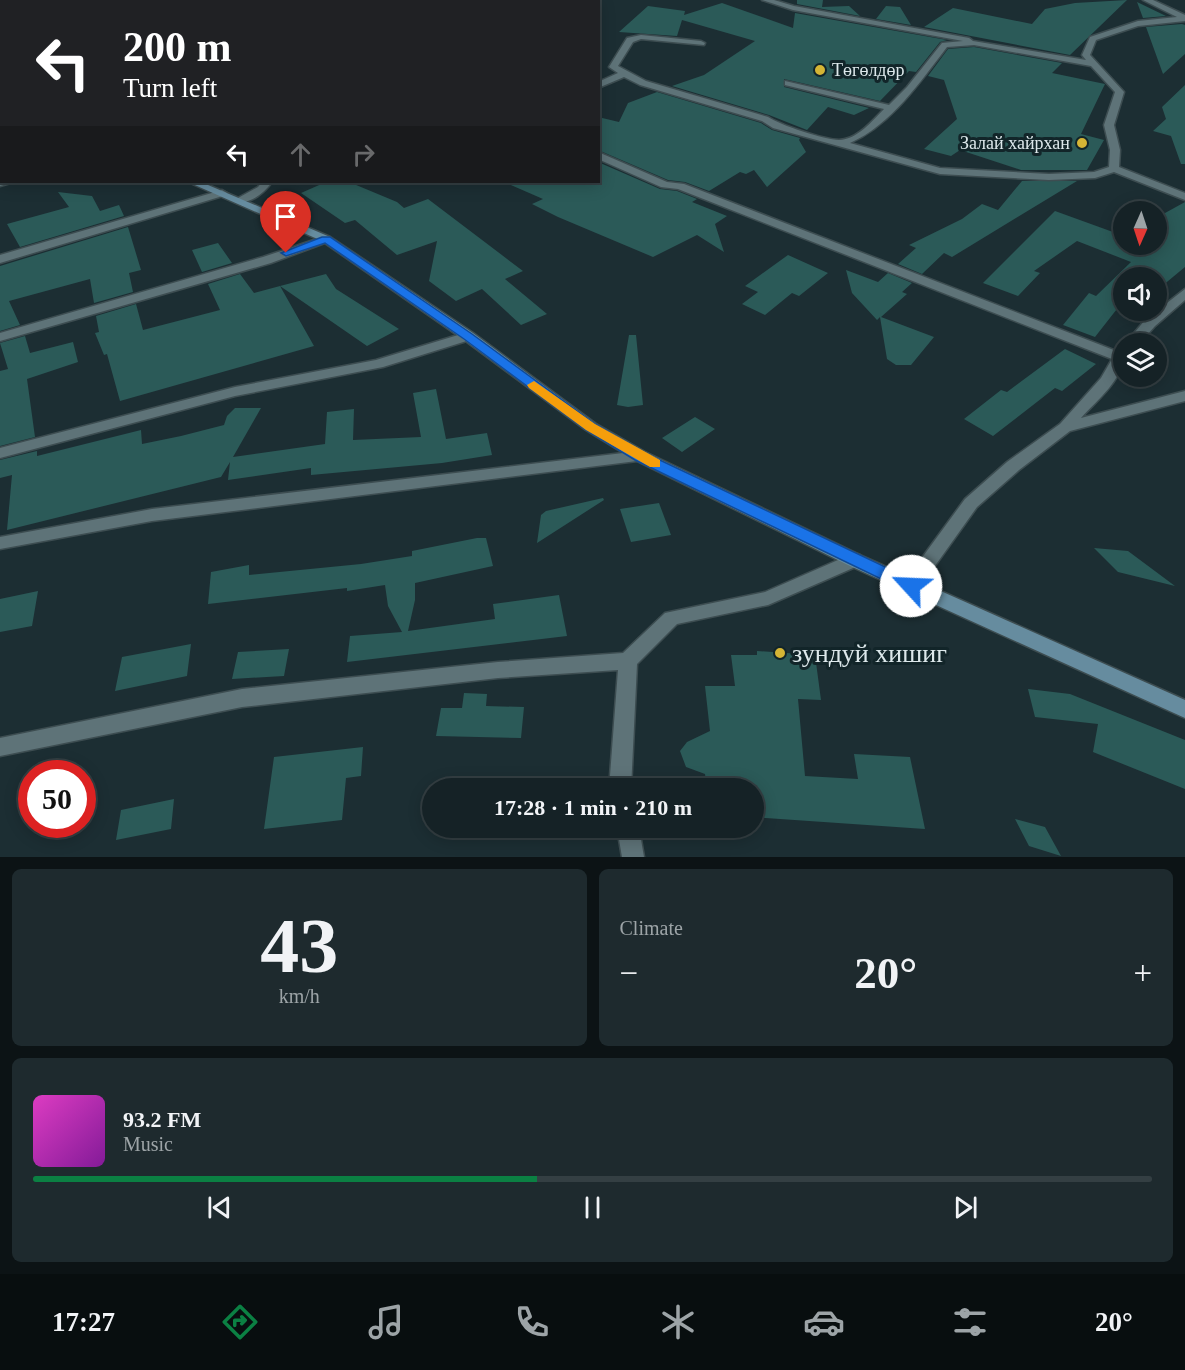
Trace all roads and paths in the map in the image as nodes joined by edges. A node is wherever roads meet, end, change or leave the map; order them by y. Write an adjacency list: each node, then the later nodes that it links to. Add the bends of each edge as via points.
1 (766, 0): 5 (street, via 839,17 964,37)
2 (1147, 0): 3 (street)
3 (1185, 19): 6 (street, via 1148,20 1093,39 1086,55)
4 (702, 43): 7 (street, via 641,37 630,40 613,67)
5 (974, 43): 6 (street); 10 (street, via 945,45)
6 (1095, 64): 13 (street, via 1120,92 1110,125)
7 (625, 73): 9 (street); 11 (street)
8 (788, 83): 10 (street)
9 (600, 85)
10 (891, 108): 11 (street, via 865,133)
11 (840, 144): 13 (street, via 940,171 1049,177 1095,175)
12 (600, 156): 25 (street, via 665,185 680,186)
13 (1114, 169): 17 (street)
14 (196, 183): 16 (main road)
15 (266, 183): 18 (street)
16 (222, 193): 18 (main road); 20 (street)
17 (1185, 197)
18 (242, 200): 19 (main road)
19 (326, 239): 23 (street, via 267,260); 24 (main road)
20 (0, 259)
21 (1185, 293): 22 (street)
22 (1143, 333)
23 (0, 336)
24 (468, 336): 29 (street, via 378,364 235,392); 30 (main road, via 591,427)
25 (1113, 352)
26 (1113, 370): 28 (street)
27 (1185, 396): 28 (street)
28 (1065, 427): 33 (street, via 971,503)
29 (0, 453)
30 (640, 456): 31 (street, via 152,515); 32 (main road)
31 (0, 543)
32 (854, 560): 33 (main road); 34 (street, via 768,598 671,618)
33 (911, 586): 35 (main road)
34 (628, 661): 36 (street, via 498,669 242,698); 37 (street)
35 (1185, 709)
36 (0, 747)
37 (621, 778)
38 (629, 838): 39 (street)
39 (633, 857)

